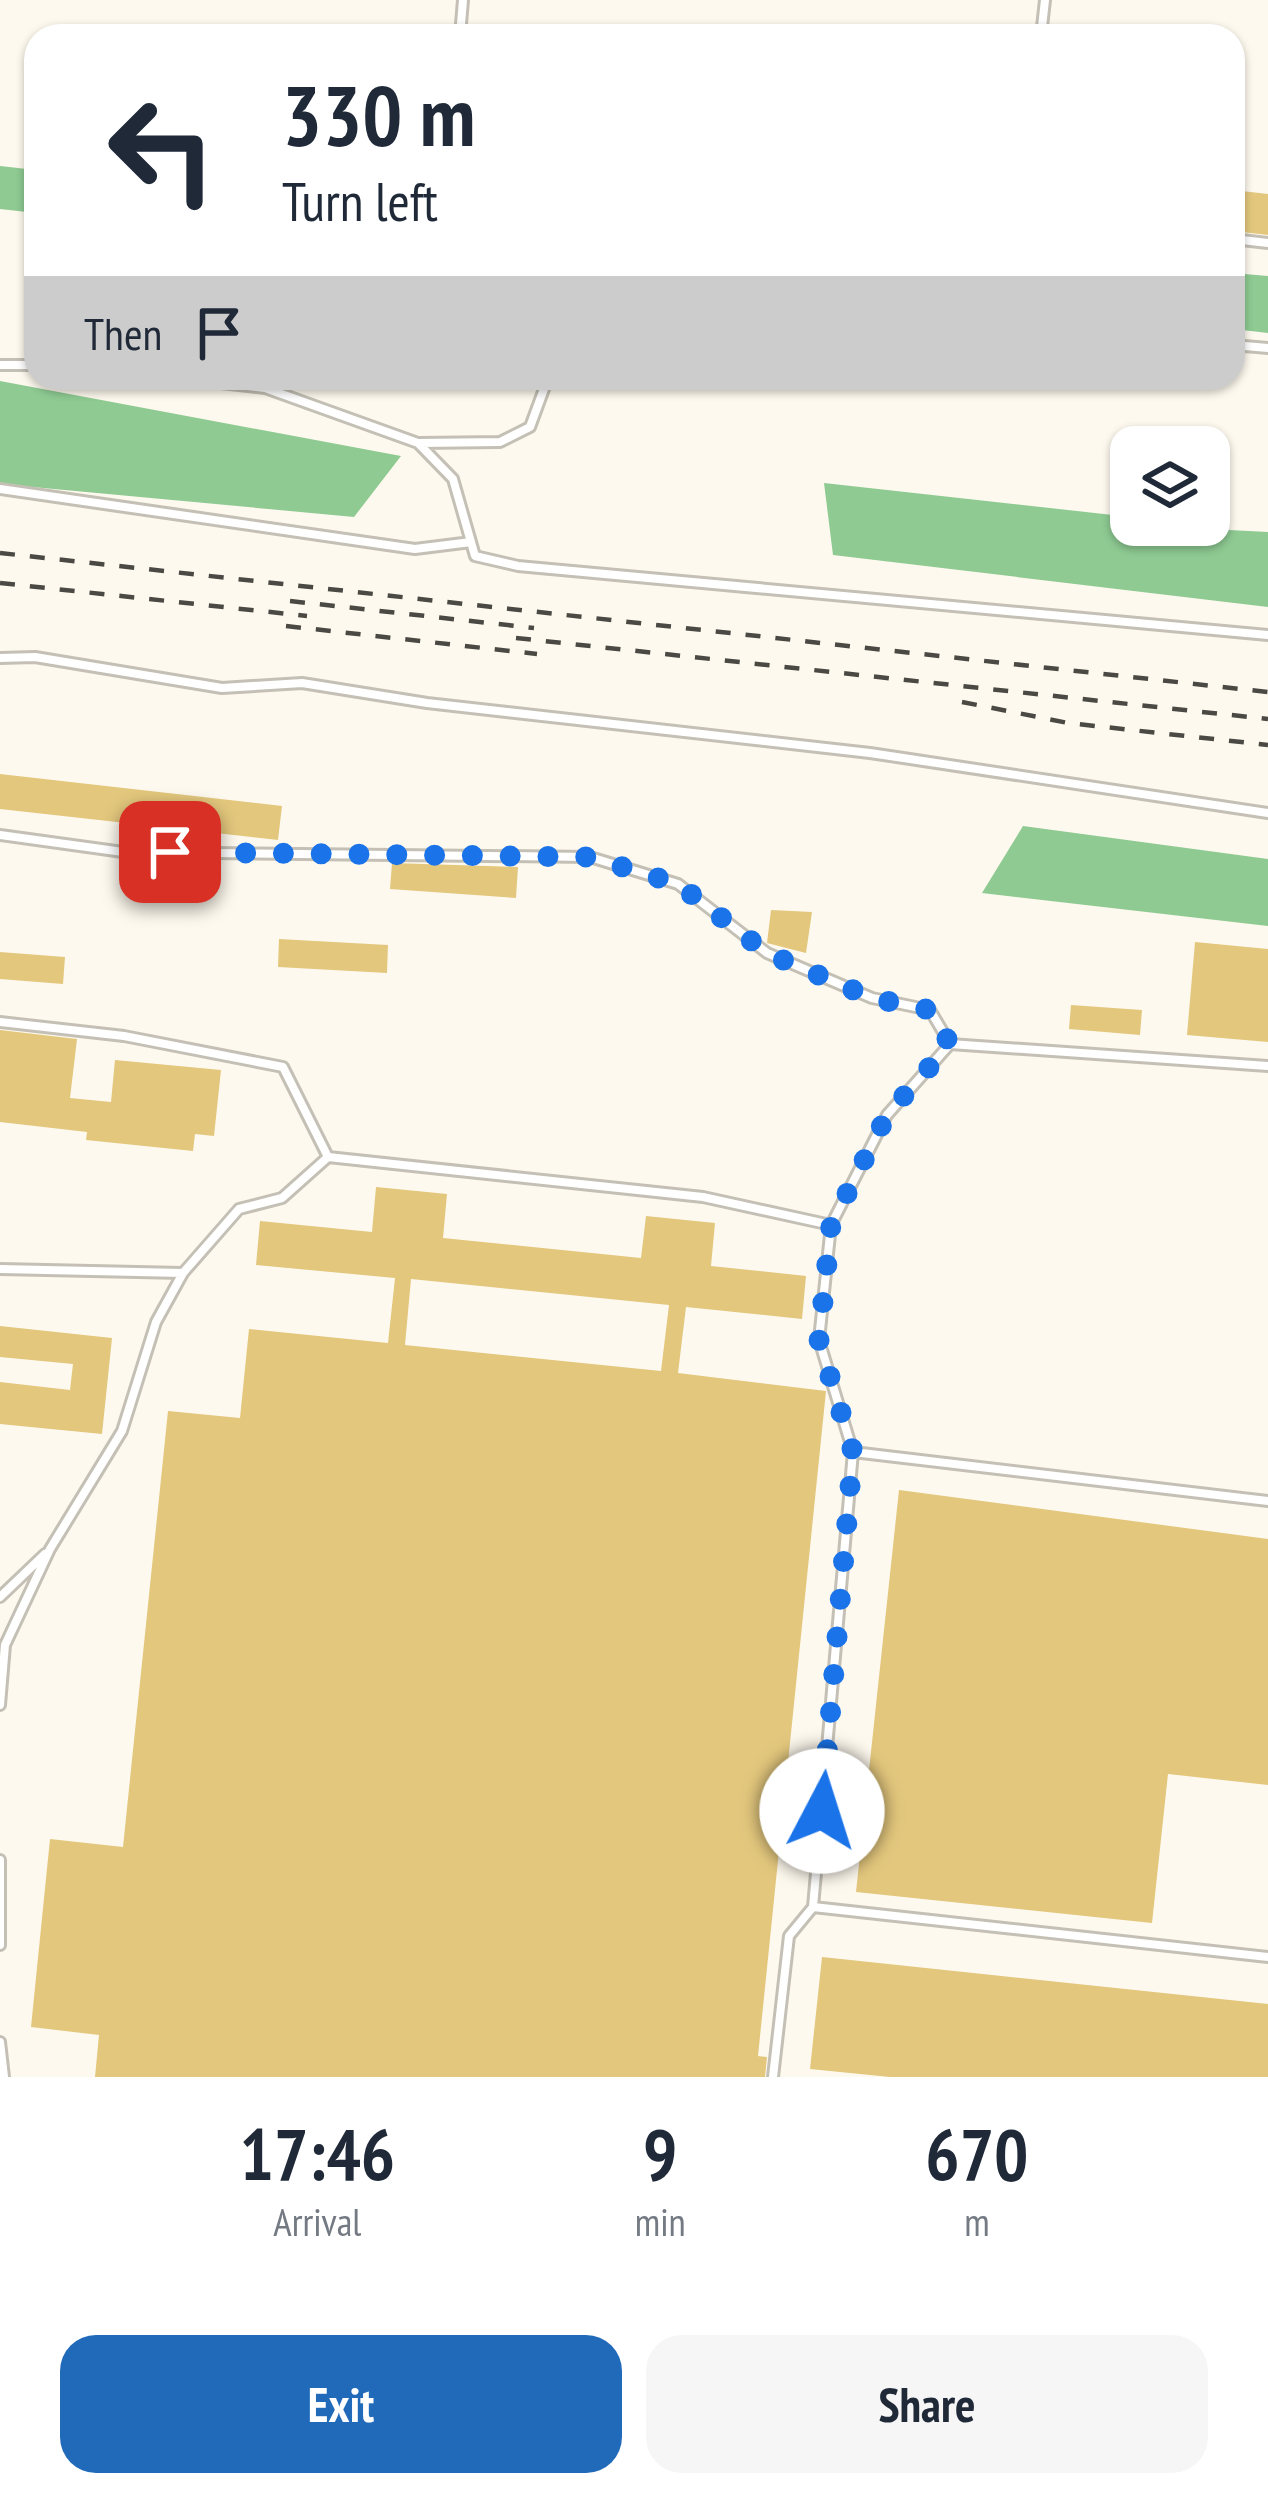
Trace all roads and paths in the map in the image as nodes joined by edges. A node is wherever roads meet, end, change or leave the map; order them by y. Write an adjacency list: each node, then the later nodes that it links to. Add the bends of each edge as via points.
1 (271, 390): 3 (lane)
2 (544, 390): 3 (lane, via 530,428 500,442)
3 (418, 443): 5 (lane, via 453,479)
4 (0, 489): 5 (lane, via 416,549)
5 (471, 542): 6 (lane, via 476,556 518,566)
6 (1268, 635)
7 (0, 658): 8 (lane, via 222,688 302,682 870,752)
8 (1268, 813)
9 (0, 835): 11 (lane, via 123,852 590,857 678,884 767,953 872,998 930,1010)
10 (0, 1022): 13 (lane, via 283,1066)
11 (950, 1044): 12 (lane); 14 (lane, via 887,1115)
12 (1268, 1066)
13 (328, 1157): 14 (lane, via 704,1197); 16 (lane, via 282,1198 238,1209)
14 (831, 1225): 17 (lane, via 819,1340)
15 (0, 1269): 16 (lane)
16 (183, 1273): 19 (lane, via 156,1322 122,1431)
17 (853, 1452): 18 (lane); 23 (lane)
18 (1268, 1501)
19 (50, 1549): 20 (lane); 21 (lane, via 5,1646)
20 (0, 1598)
21 (0, 1705)
22 (0, 1860): 24 (lane)
23 (813, 1906): 25 (lane); 28 (lane, via 789,1936)
24 (0, 1945)
25 (1268, 1957)
26 (0, 2042): 27 (lane)
27 (4, 2077)
28 (773, 2077)

